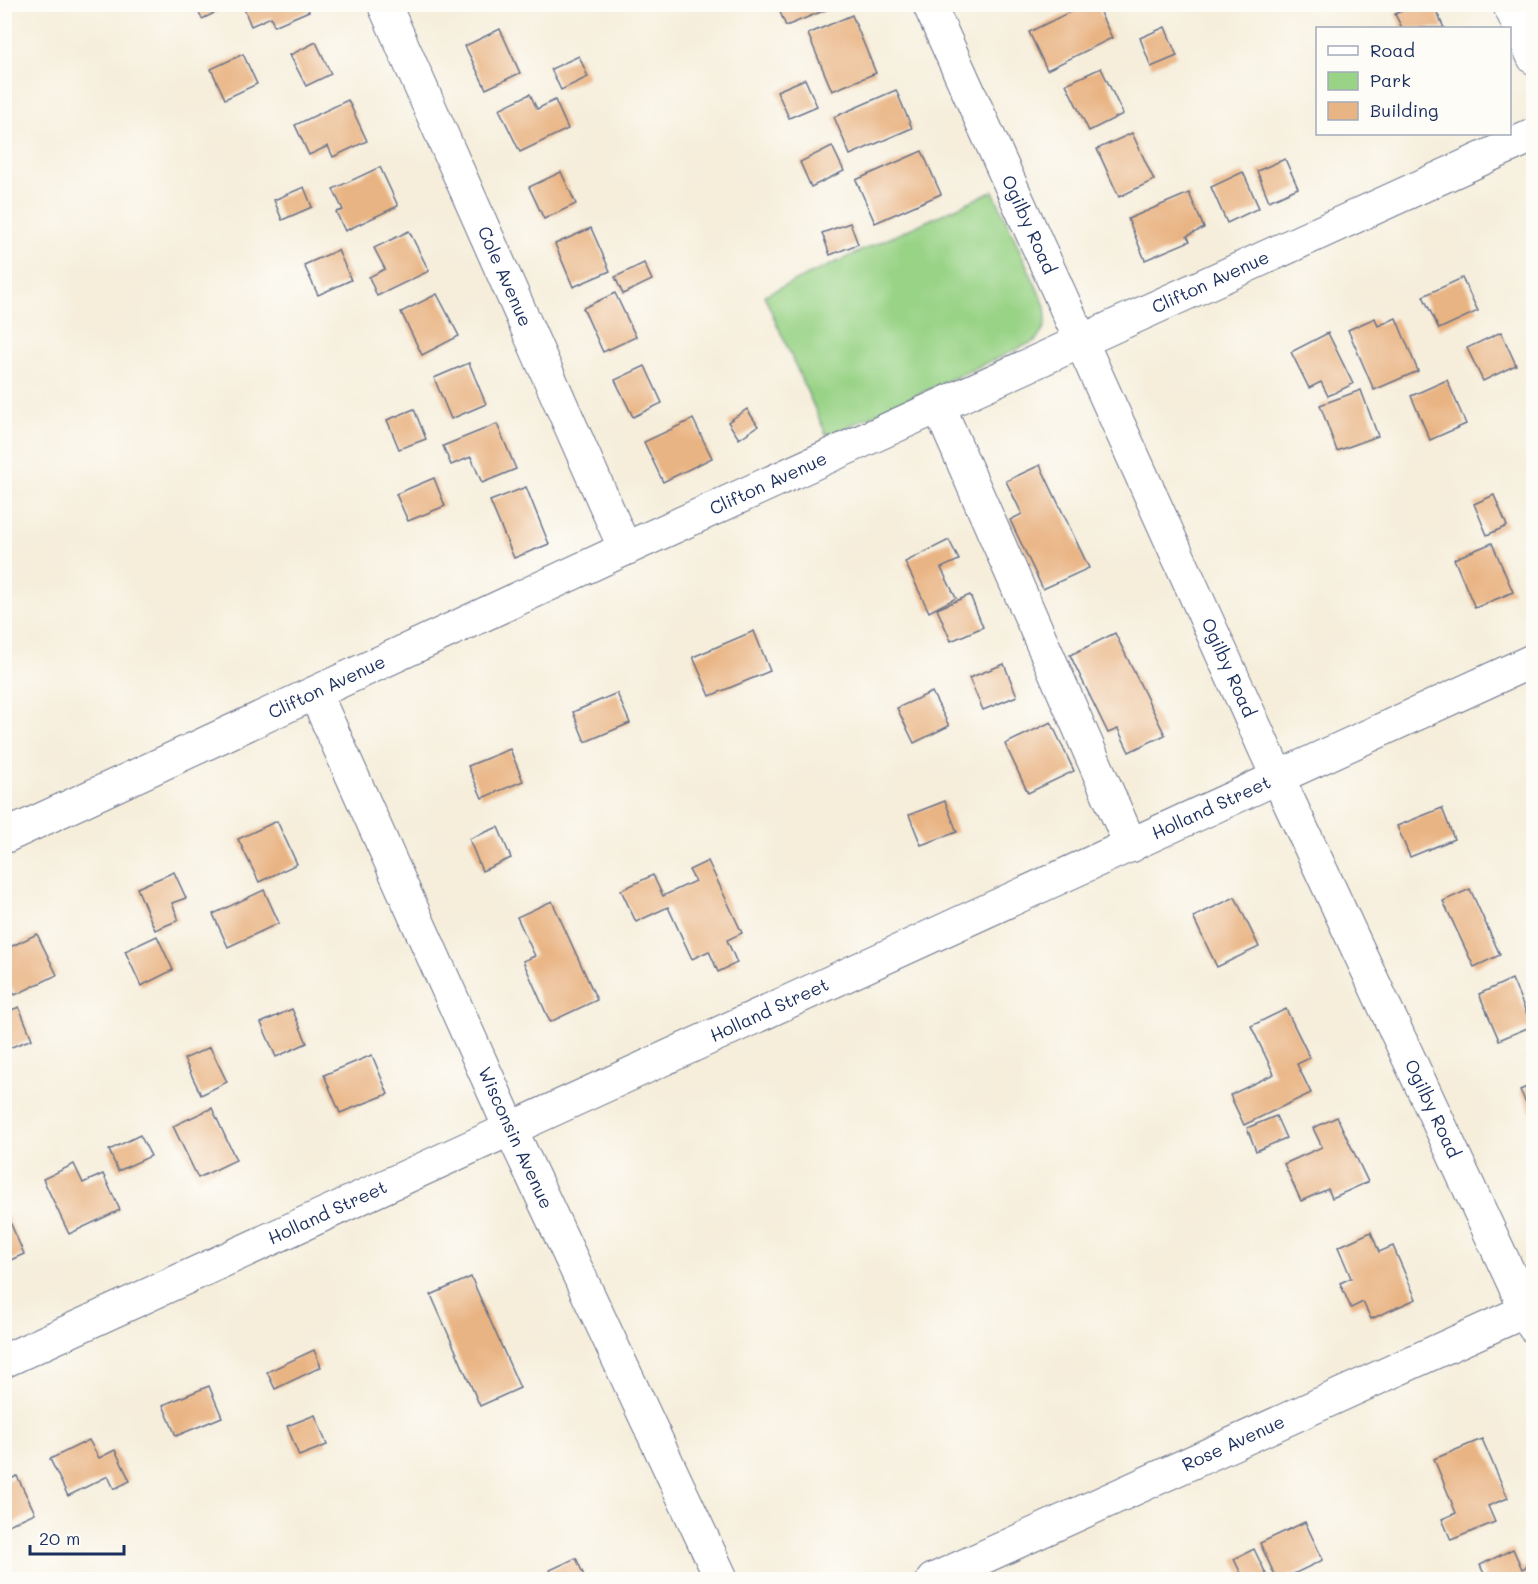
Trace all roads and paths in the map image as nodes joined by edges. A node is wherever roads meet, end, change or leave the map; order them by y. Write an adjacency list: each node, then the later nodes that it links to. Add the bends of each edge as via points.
1 (384, 4): 8 (street, Cole Avenue)
2 (929, 4): 6 (street, Ogilby Road)
3 (1509, 4): 4 (street)
4 (1533, 58)
5 (1533, 135): 6 (street, Clifton Avenue)
6 (1081, 341): 7 (street, Clifton Avenue); 11 (street, Ogilby Road)
7 (939, 406): 8 (street, Clifton Avenue); 13 (street)
8 (626, 549): 10 (street, Clifton Avenue)
9 (1533, 660): 11 (street, Holland Street)
10 (315, 693): 12 (street, Clifton Avenue); 14 (street, Wisconsin Avenue)
11 (1278, 778): 13 (street, Holland Street); 15 (street, Ogilby Road)
12 (4, 837)
13 (1131, 846): 14 (street, Holland Street)
14 (510, 1130): 16 (street, Holland Street); 17 (street, Wisconsin Avenue)
15 (1531, 1315): 18 (street, Rose Avenue)
16 (4, 1361)
17 (722, 1580)
18 (933, 1580)

